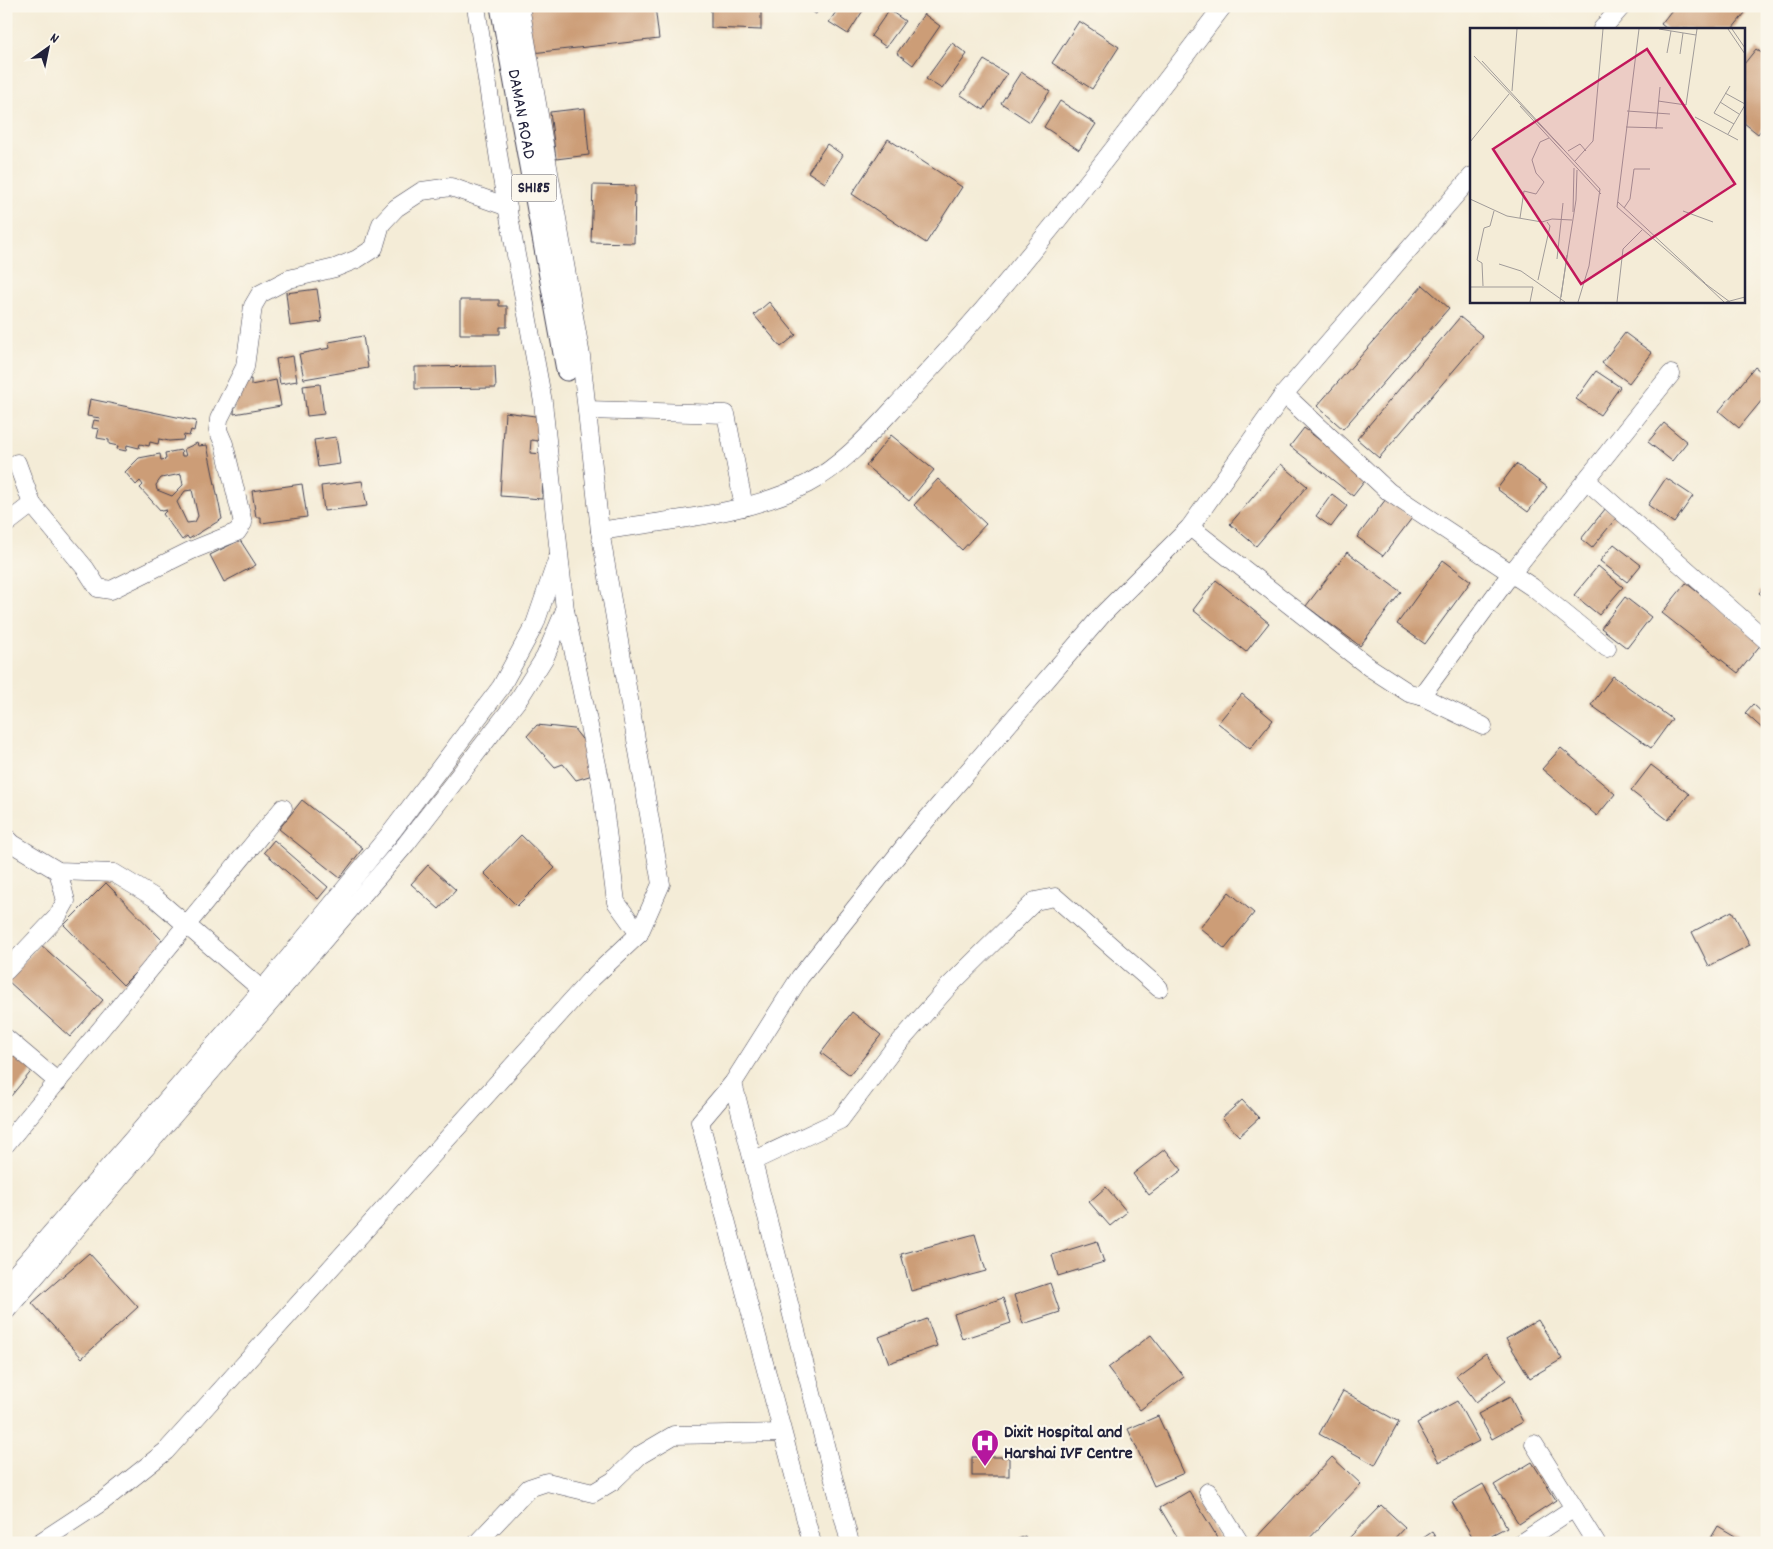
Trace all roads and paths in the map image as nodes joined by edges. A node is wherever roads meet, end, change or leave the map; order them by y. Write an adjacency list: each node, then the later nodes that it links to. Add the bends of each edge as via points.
1 (476, 6): 8 (street)
2 (501, 6): 9 (main road, DAMAN ROAD / SH185)
3 (520, 6): 12 (street, via 581,356)
4 (1223, 6): 16 (street, via 987,307 847,456 833,468 788,493)
5 (1622, 6): 6 (street)
6 (1603, 28)
7 (1470, 178): 11 (street)
8 (508, 207): 15 (street, via 451,186 422,191 396,208 381,224 374,248 357,259 289,279 260,294 253,306 245,367 219,419 218,430 243,523 238,532 190,551 111,590 98,588); 20 (street, via 543,402)
9 (567, 370)
10 (1671, 374): 14 (street)
11 (1284, 394): 18 (street); 21 (street, via 1389,492)
12 (587, 410): 16 (street, via 726,414); 19 (street)
13 (17, 463): 15 (street)
14 (1586, 480): 21 (street); 23 (street)
15 (32, 504): 17 (street)
16 (744, 507): 19 (street)
17 (6, 524)
18 (1190, 527): 25 (street, via 1369,667 1409,693); 37 (street, via 1102,615 916,832 800,977)
19 (600, 531): 31 (street, via 661,884)
20 (558, 557): 22 (street); 34 (street, via 535,624 501,687 393,830)
21 (1510, 575): 24 (street, via 1532,587); 25 (street)
22 (565, 610): 31 (street, via 601,784 616,902); 40 (street, via 545,657 520,698 412,836)
23 (1767, 641)
24 (1608, 648)
25 (1421, 696): 26 (street)
26 (1483, 726)
27 (283, 808): 30 (street)
28 (6, 837): 29 (street)
29 (58, 871): 30 (street, via 114,873 155,898); 32 (street, via 66,901 57,917)
30 (186, 925): 34 (street); 36 (street)
31 (639, 934): 47 (street, via 590,980 166,1451 103,1501)
32 (6, 971)
33 (1159, 988): 39 (street, via 1055,897 1035,901 948,986 892,1051 840,1120)
34 (262, 990): 40 (street)
35 (6, 1038): 36 (street)
36 (58, 1082): 38 (street)
37 (733, 1083): 39 (street); 43 (street, via 700,1122)
38 (6, 1144)
39 (752, 1161): 50 (street)
40 (111, 1177): 41 (street); 42 (street)
41 (6, 1285)
42 (6, 1311)
43 (782, 1433): 48 (street, via 674,1435 640,1455 613,1481 593,1493 547,1482 529,1488); 49 (street)
44 (1534, 1444): 46 (street)
45 (1208, 1492): 51 (street)
46 (1574, 1508): 52 (street); 53 (street)
47 (39, 1543)
48 (477, 1543)
49 (812, 1543)
50 (850, 1543)
51 (1240, 1543)
52 (1521, 1543)
53 (1596, 1543)

